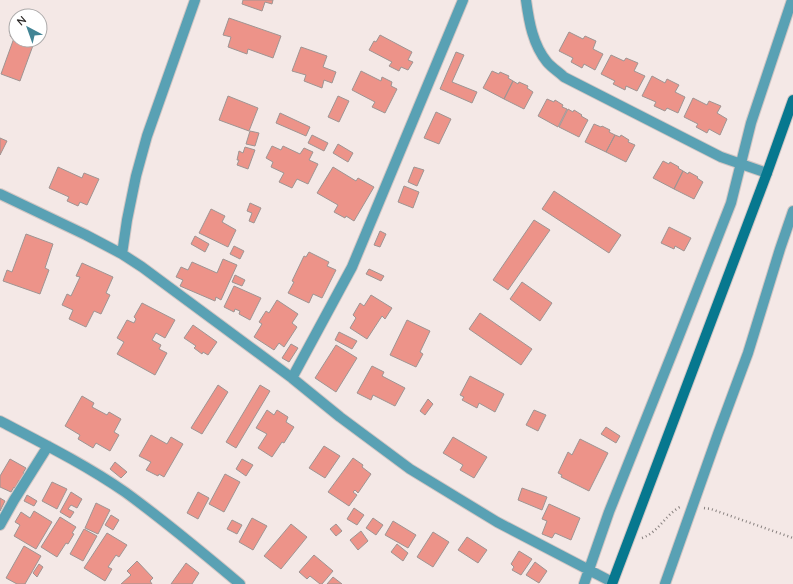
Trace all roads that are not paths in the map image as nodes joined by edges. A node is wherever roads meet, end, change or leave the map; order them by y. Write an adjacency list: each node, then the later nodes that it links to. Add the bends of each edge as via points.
1 (194, 0): 10 (street, via 147,136 136,176)
2 (463, 0): 11 (street, via 352,267)
3 (526, 0): 6 (street, via 537,46 548,62 564,77 721,157)
4 (792, 0): 6 (street)
5 (793, 100): 7 (main road)
6 (740, 163): 7 (street); 15 (street, via 731,203)
7 (767, 173): 16 (main road)
8 (0, 194): 10 (street)
9 (793, 211): 19 (street, via 748,353)
10 (122, 254): 11 (street)
11 (292, 378): 15 (street, via 410,469 497,522)
12 (0, 421): 13 (street)
13 (48, 446): 14 (street); 17 (street, via 124,492 193,544)
14 (0, 525)
15 (588, 569): 16 (street); 18 (street)
16 (612, 583)
17 (240, 584)
18 (584, 584)
19 (665, 584)

